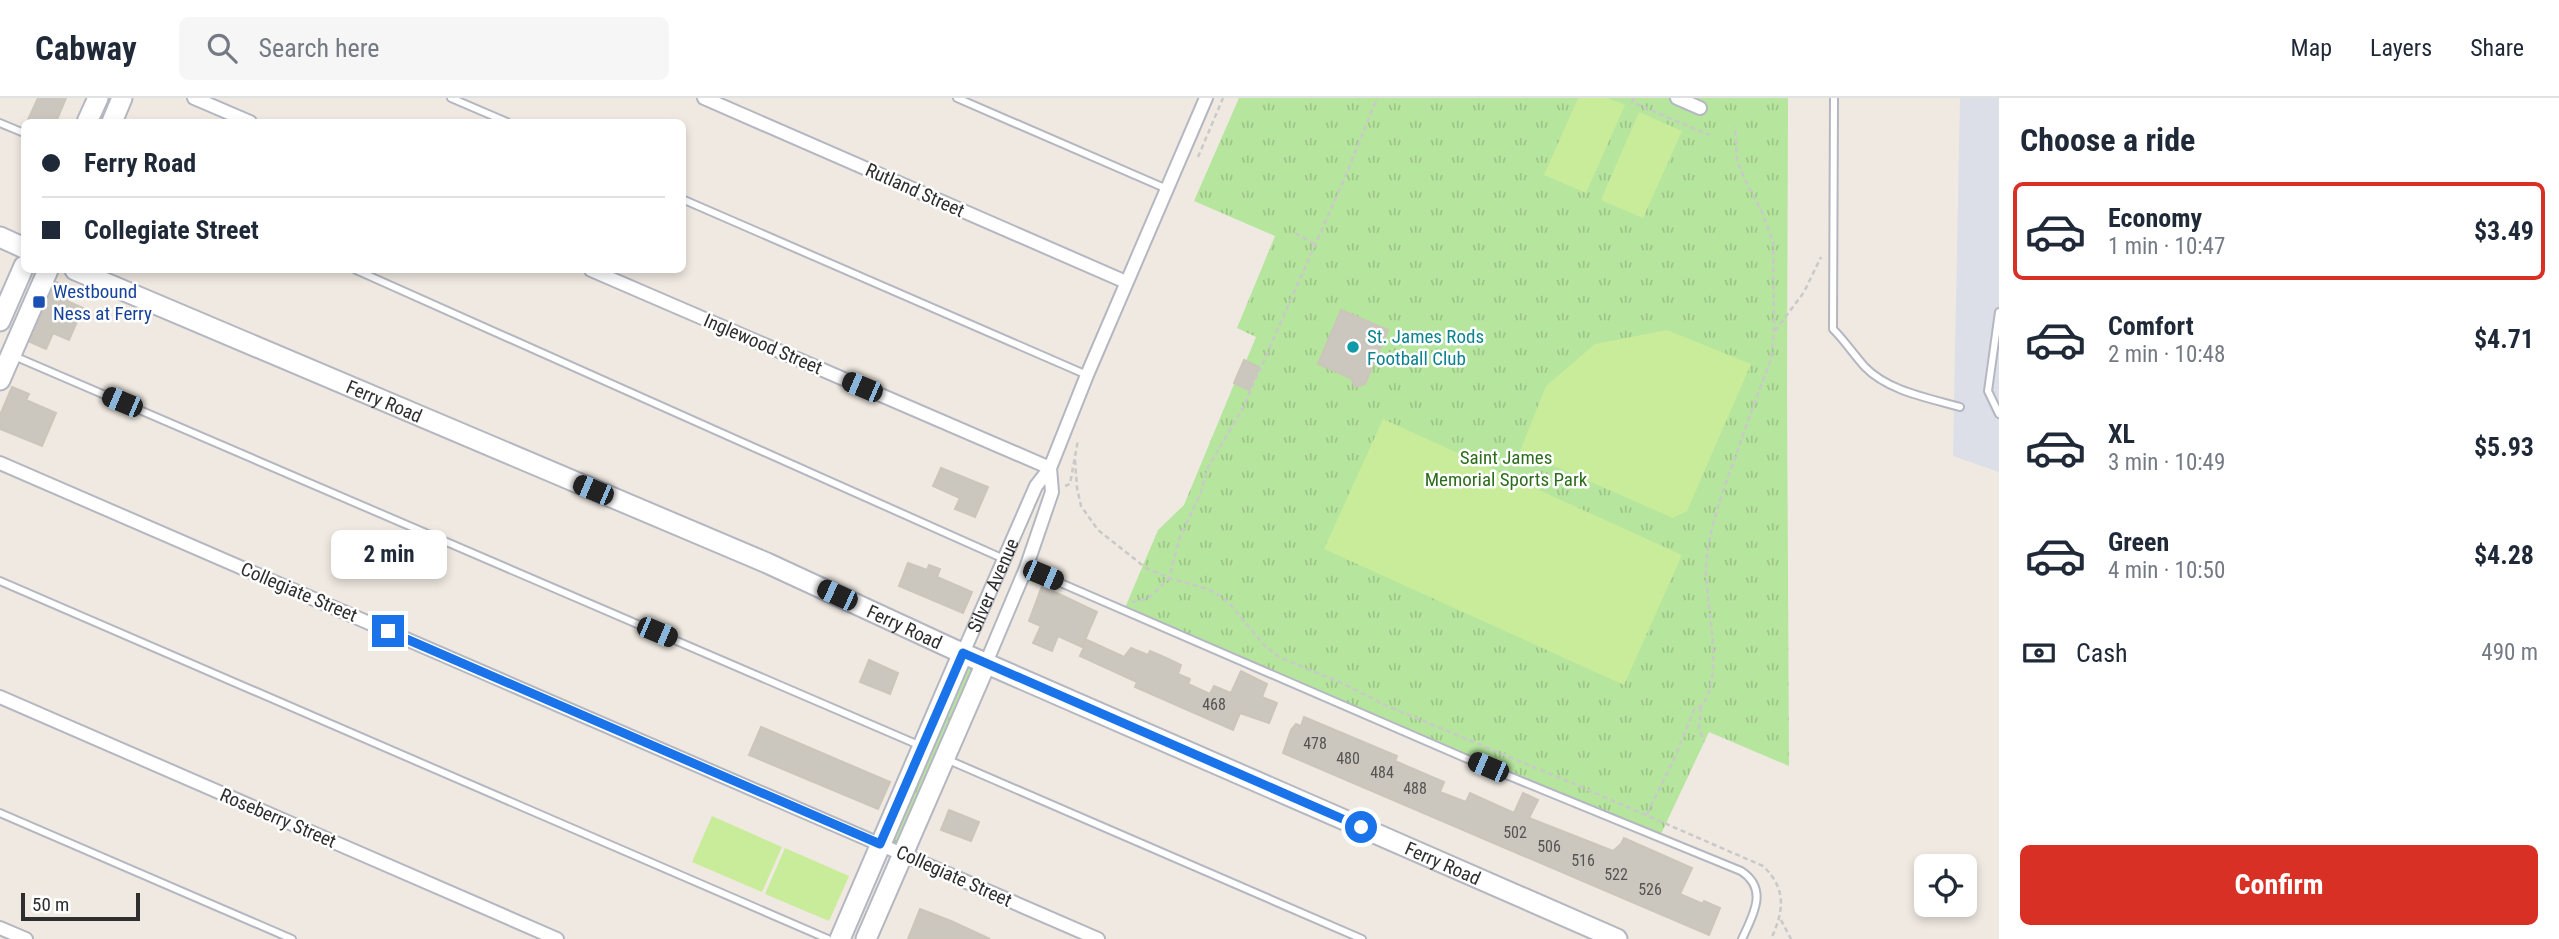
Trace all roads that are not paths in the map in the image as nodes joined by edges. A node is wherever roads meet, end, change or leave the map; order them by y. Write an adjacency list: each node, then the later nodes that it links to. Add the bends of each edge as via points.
1 (98, 98): 11 (main road)
2 (122, 98): 12 (main road)
3 (194, 98): 13 (street)
4 (451, 98): 14 (lane)
5 (704, 98): 26 (street, Rutland Street)
6 (957, 98): 17 (lane)
7 (1677, 98): 10 (street)
8 (1834, 98): 32 (lane, via 1833,329 1866,368 1882,379 1905,391)
9 (1203, 99): 17 (street, Silver Avenue)
10 (1700, 108)
11 (89, 119)
12 (113, 119)
13 (243, 119)
14 (500, 119)
15 (0, 123): 16 (lane)
16 (21, 132)
17 (1167, 189): 26 (street, Silver Avenue)
18 (686, 201): 30 (lane)
19 (0, 237): 20 (main road)
20 (21, 247)
21 (21, 273): 28 (main road)
22 (47, 273): 29 (main road)
23 (87, 273): 39 (main road, Ferry Road, via 767,563)
24 (363, 273): 36 (lane)
25 (598, 273): 35 (street, Inglewood Street)
26 (1126, 282): 30 (street, Silver Avenue)
27 (1999, 312): 33 (lane, via 1988,391)
28 (0, 321)
29 (11, 355): 31 (main road); 42 (lane)
30 (1087, 375): 35 (street, Silver Avenue)
31 (0, 380)
32 (1960, 407)
33 (1999, 414)
34 (0, 463): 45 (street, Collegiate Street)
35 (1050, 468): 36 (street, Silver Avenue, via 1036,486); 37 (street, Silver Avenue, via 1052,492)
36 (1004, 559): 39 (street, Silver Avenue)
37 (1026, 568): 40 (street, Silver Avenue); 57 (lane, via 1465,758 1741,871 1757,891 1756,910)
38 (0, 581): 51 (lane)
39 (963, 653): 40 (main road, Ferry Road); 42 (main road, Silver Avenue)
40 (986, 663): 43 (main road, Silver Avenue); 56 (main road, Ferry Road)
41 (0, 697): 50 (street, Roseberry Street)
42 (922, 747): 45 (main road, Silver Avenue)
43 (945, 758): 46 (main road, Silver Avenue); 55 (lane)
44 (0, 813): 49 (lane)
45 (880, 844): 46 (street, Collegiate Street); 52 (main road, Silver Avenue)
46 (902, 854): 53 (main road, Silver Avenue); 54 (street, Collegiate Street)
47 (0, 928): 48 (street)
48 (26, 939)
49 (292, 939)
50 (557, 939)
51 (828, 939)
52 (840, 939)
53 (866, 939)
54 (1098, 939)
55 (1362, 939)
56 (1617, 939)
57 (1742, 939)

